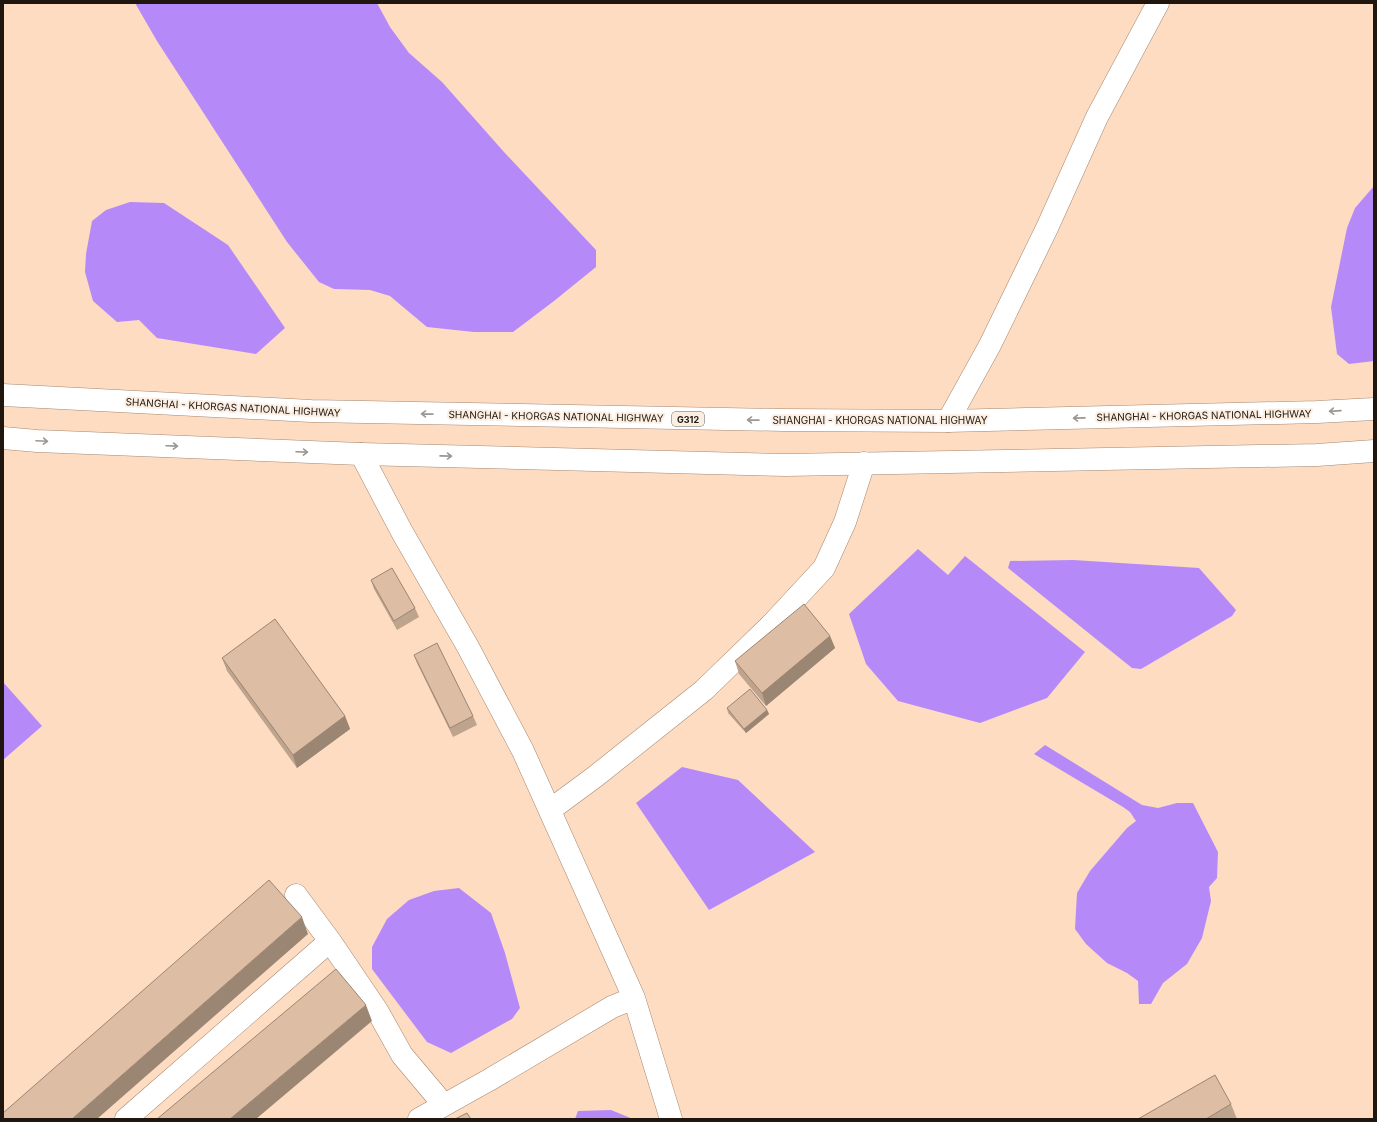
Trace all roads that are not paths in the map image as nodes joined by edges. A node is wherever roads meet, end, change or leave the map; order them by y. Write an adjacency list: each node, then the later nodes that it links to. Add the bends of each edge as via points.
1 (1158, 3): 4 (main road, via 1097,117 990,345)
2 (3, 395): 4 (main road, SHANGHAI - KHORGAS NATIONAL HIGHWAY / G312, one-way to 2, via 311,411)
3 (1374, 409): 4 (main road, SHANGHAI - KHORGAS NATIONAL HIGHWAY / G312, one-way to 4)
4 (948, 421)
5 (3, 438): 7 (main road, one-way to 7)
6 (1374, 451): 8 (main road, via 1318,455)
7 (362, 454): 8 (main road, one-way to 8, via 786,465); 9 (main road, via 402,532 520,744)
8 (864, 463): 9 (main road, via 845,522 824,568 772,624 704,690)
9 (550, 810): 12 (main road)
10 (296, 895): 11 (main road)
11 (330, 941): 13 (main road, via 378,1012 402,1055); 14 (main road)
12 (634, 998): 13 (main road, via 612,1006); 16 (main road)
13 (444, 1105): 15 (main road)
14 (126, 1119)
15 (419, 1119)
16 (671, 1119)

